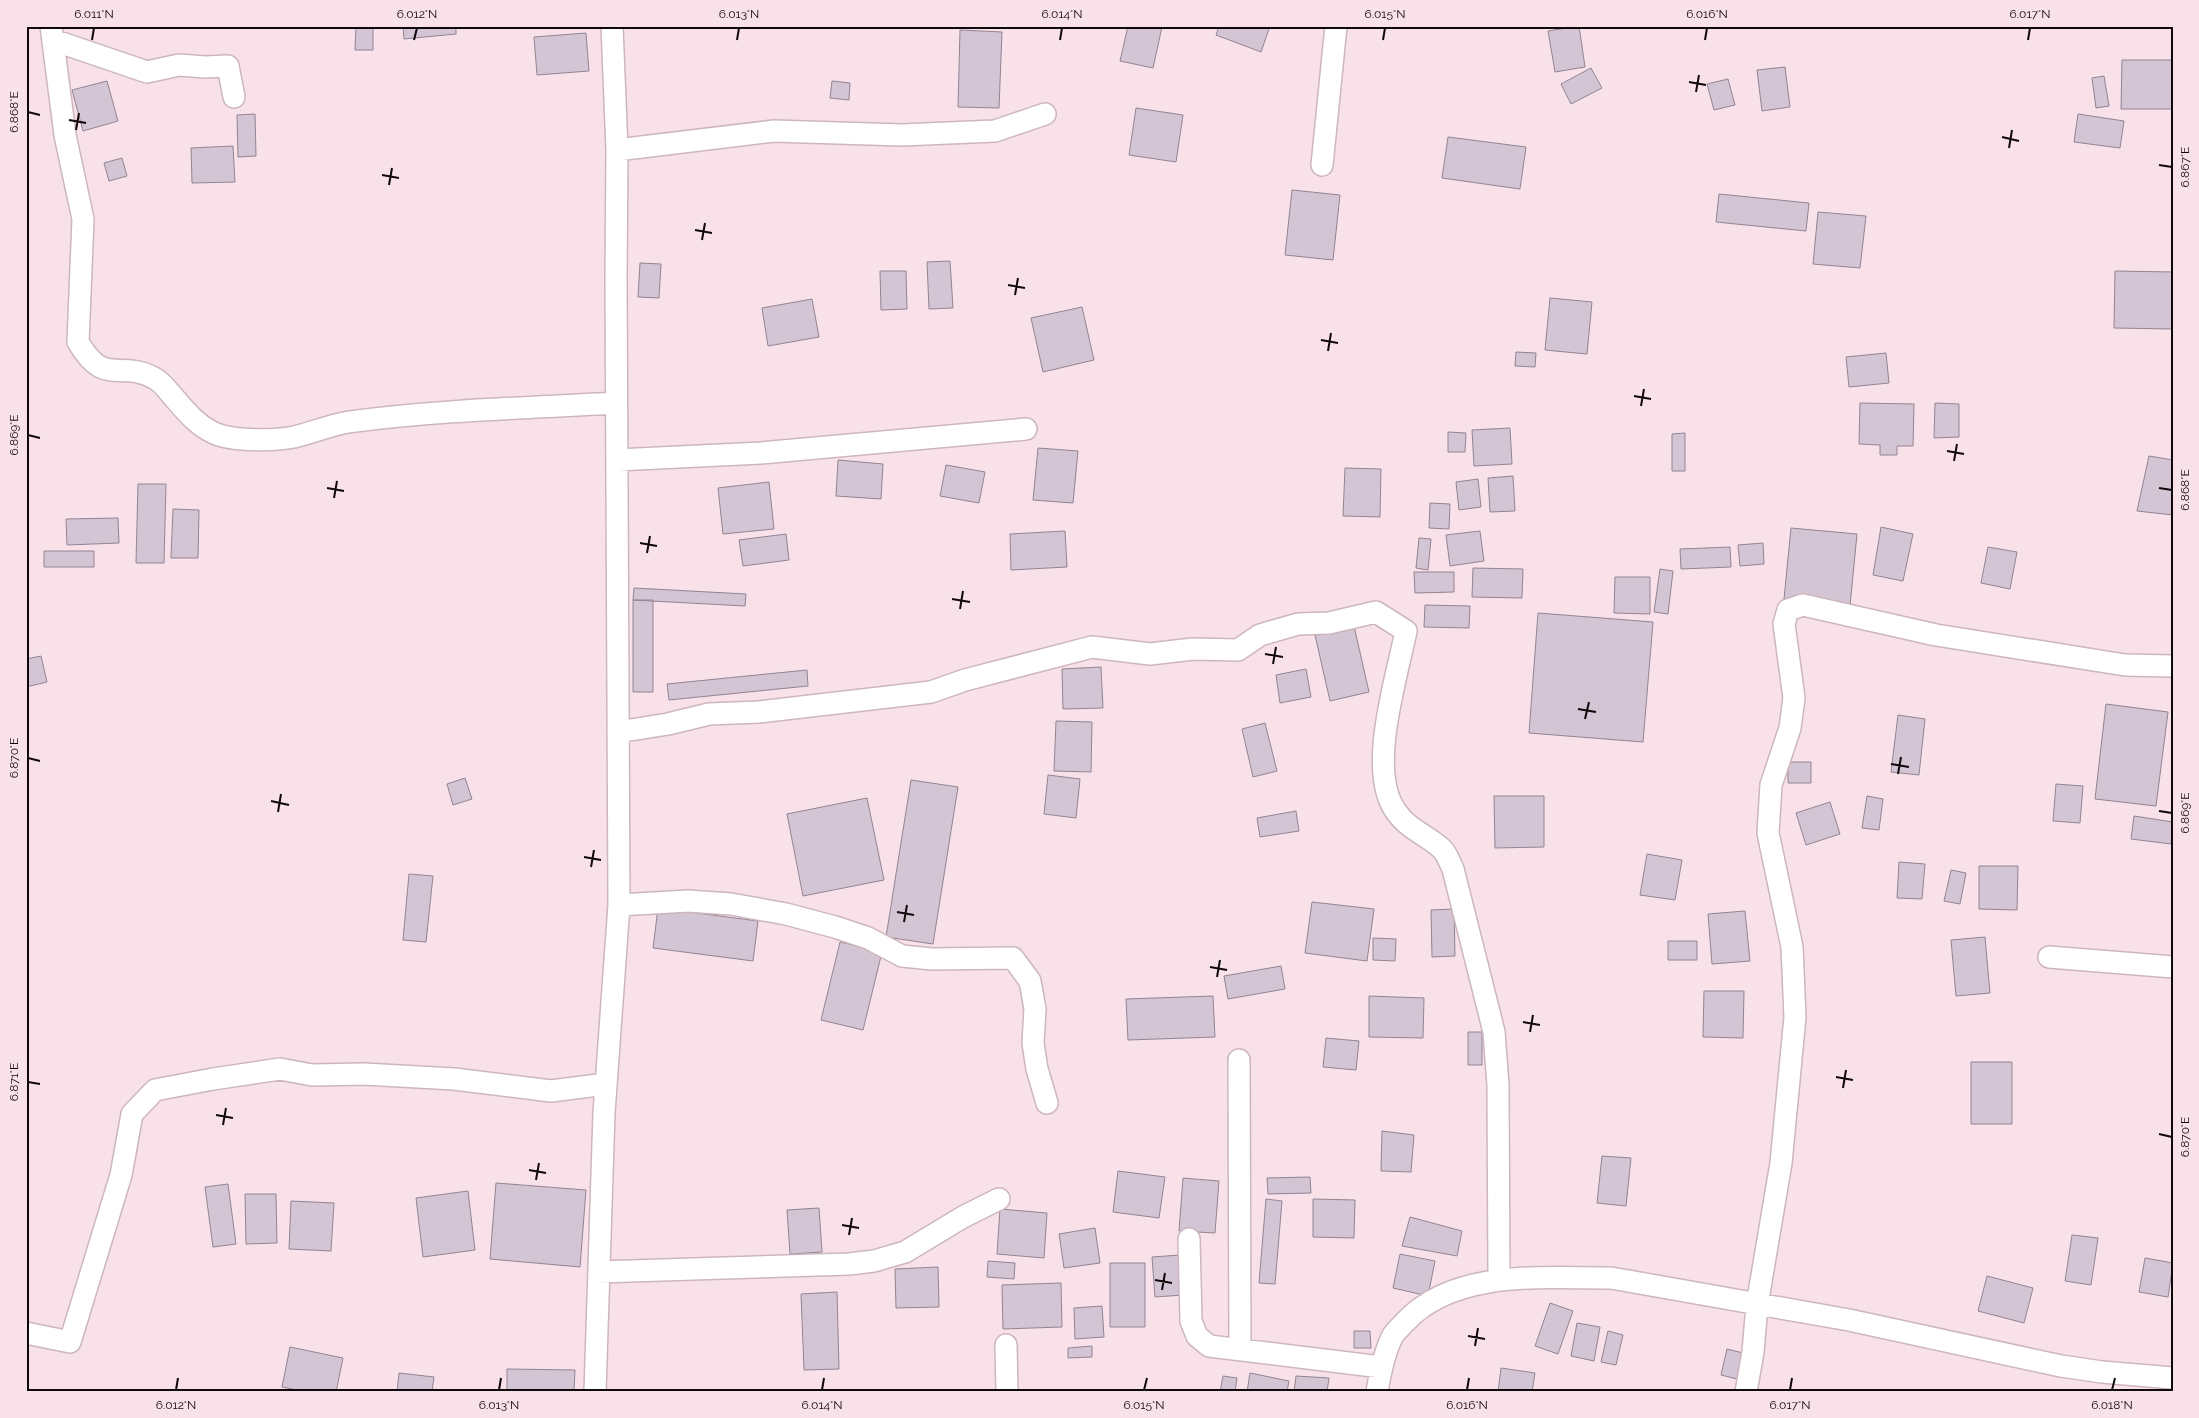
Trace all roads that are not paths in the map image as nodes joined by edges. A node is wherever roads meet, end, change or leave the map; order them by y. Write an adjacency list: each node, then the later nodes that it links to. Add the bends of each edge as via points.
1 (612, 26): 6 (street)
2 (1336, 26): 7 (street)
3 (52, 33): 4 (street, via 147,72 179,64 228,66); 8 (street, via 65,135 82,219 78,342 96,367 140,372 156,379 196,422 218,435 256,440 293,437 347,423 419,415)
4 (234, 96)
5 (1044, 114): 6 (street, via 995,131 902,136 774,131)
6 (617, 150): 8 (street)
7 (1322, 166)
8 (616, 403): 10 (street)
9 (1026, 429): 10 (street, via 770,452)
10 (616, 460): 12 (street)
11 (2173, 666): 23 (street, via 2125,665 1936,635 1803,605 1788,610 1784,624 1794,698 1790,728 1771,786 1768,834 1792,947 1795,1017 1781,1163)
12 (618, 732): 13 (street); 22 (street, via 709,714 759,712 931,692 1092,647 1150,654 1194,649 1238,650 1260,635 1298,624 1328,622 1376,612 1406,631 1383,742 1384,782 1394,810 1410,828 1442,850 1453,869 1494,1032 1498,1085)
13 (619, 905): 17 (street); 18 (street, via 688,901 731,904 835,927 868,938 902,956 1013,958 1030,981 1035,1009 1033,1043)
14 (2049, 957): 15 (street)
15 (2173, 967)
16 (1239, 1060): 26 (street)
17 (606, 1084): 21 (street); 24 (street, via 551,1090 454,1078 312,1075 280,1069 156,1090 132,1114 121,1174 70,1342)
18 (1047, 1103)
19 (999, 1199): 21 (street, via 905,1252 874,1261)
20 (1190, 1239): 26 (street, via 1191,1320 1197,1336 1209,1346)
21 (599, 1272): 29 (street)
22 (1500, 1280): 23 (street, via 1611,1278); 27 (street, via 1465,1286 1415,1311 1393,1335)
23 (1757, 1305): 28 (street, via 1849,1320 2061,1366); 32 (street)
24 (26, 1333)
25 (1006, 1344): 30 (street)
26 (1240, 1349): 27 (street)
27 (1381, 1367): 31 (street)
28 (2173, 1378)
29 (595, 1392)
30 (1007, 1392)
31 (1377, 1392)
32 (1746, 1392)

